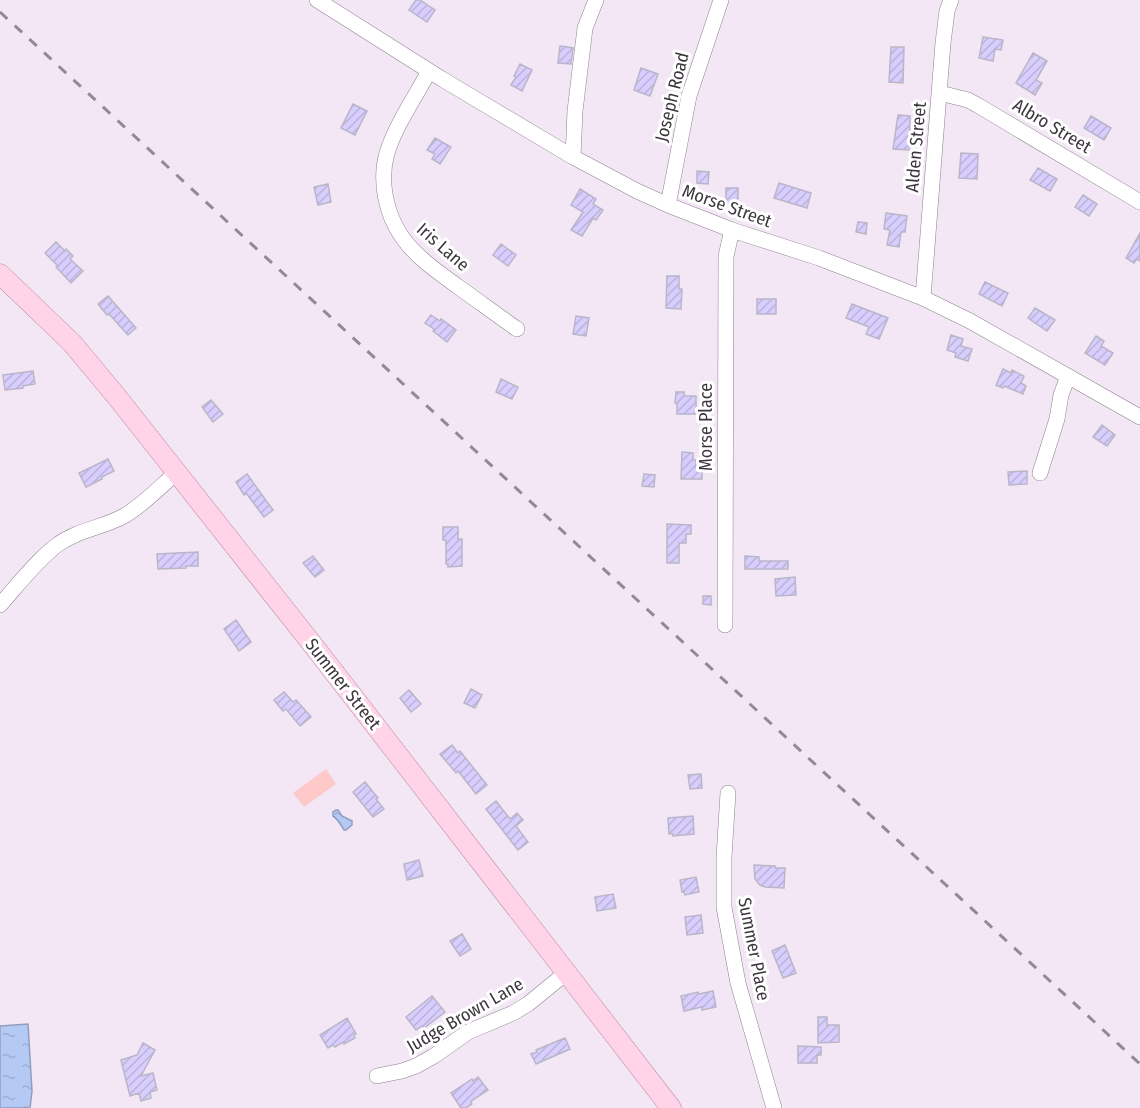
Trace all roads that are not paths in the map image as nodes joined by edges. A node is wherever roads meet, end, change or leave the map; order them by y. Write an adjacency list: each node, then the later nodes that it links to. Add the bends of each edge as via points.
1 (317, 0): 5 (street, Morse Street)
2 (596, 0): 7 (street, via 585,28)
3 (721, 0): 9 (street, Joseph Road, via 690,96)
4 (951, 0): 6 (street, Alden Street, via 944,28)
5 (429, 71): 7 (street, Morse Street); 13 (street, Iris Lane, via 387,154 384,165 389,212 402,238 424,260)
6 (940, 93): 8 (street, Albro Street, via 968,100); 12 (street, Alden Street)
7 (573, 157): 9 (street, Morse Street)
8 (1140, 202)
9 (668, 205): 10 (street, Morse Street)
10 (732, 230): 12 (street, Morse Street); 19 (street, Morse Place, via 726,256)
11 (3, 282): 16 (main road, Summer Street, via 79,352)
12 (923, 298): 14 (street, Morse Street)
13 (517, 329)
14 (1068, 376): 15 (street, Morse Street); 17 (street)
15 (1140, 417)
16 (177, 472): 18 (street, via 124,516 57,545); 21 (main road, Summer Street)
17 (1040, 472)
18 (0, 606)
19 (724, 625)
20 (728, 793): 24 (street, Summer Place, via 724,907 738,982)
21 (566, 973): 22 (street, Judge Brown Lane, via 528,1004 468,1032 416,1066); 23 (main road, Summer Street)
22 (377, 1076)
23 (671, 1108)
24 (774, 1108)

